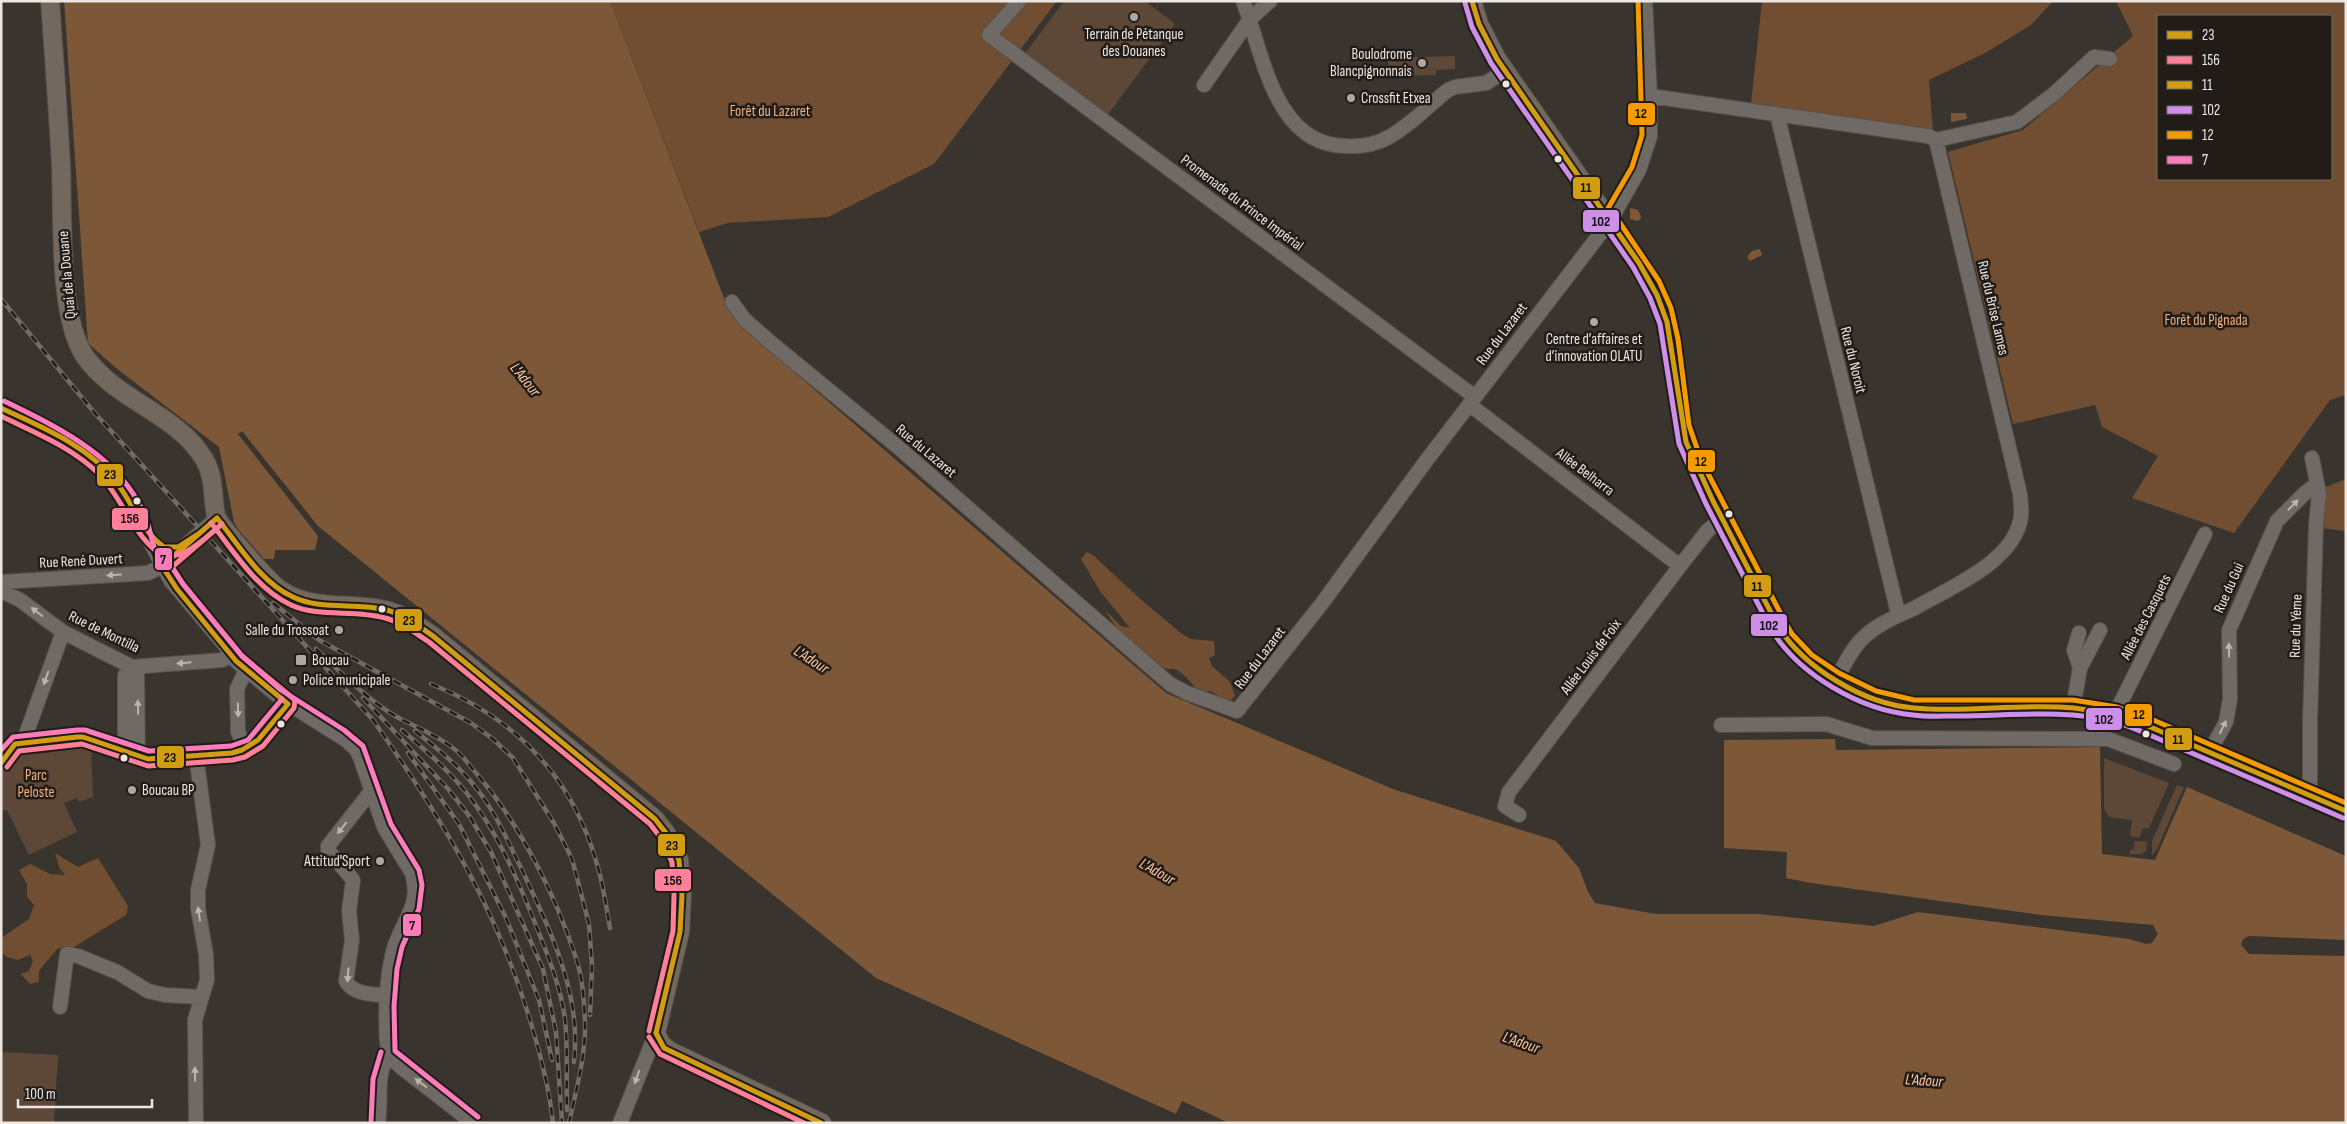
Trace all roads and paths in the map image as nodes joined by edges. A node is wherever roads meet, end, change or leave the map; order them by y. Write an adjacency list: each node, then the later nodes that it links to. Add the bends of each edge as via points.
1 (50, 1): 20 (main road, Quai de la Douane, via 65,281 72,329 84,354 102,377 193,444 212,475)
2 (1019, 1): 16 (street, Promenade du Prince Impérial, via 989,35)
3 (1243, 1): 7 (street)
4 (1270, 1): 7 (street)
5 (1472, 1): 9 (main road, via 1485,37)
6 (1645, 1): 11 (street, Rue du Lazaret)
7 (1250, 19): 9 (street, via 1273,90 1283,109 1295,126 1312,138 1336,146 1378,142 1402,129 1455,86 1486,83); 10 (street)
8 (2110, 59): 13 (street, via 2094,58 2018,122)
9 (1505, 71): 14 (main road)
10 (1204, 85)
11 (1650, 96): 12 (street); 14 (street, Rue du Lazaret, via 1650,136 1646,153 1630,189)
12 (1777, 114): 13 (street, via 1928,136); 29 (street, Rue du Noroit)
13 (1936, 140): 29 (street, Rue du Brise Lames, via 2022,512 2019,528 1999,557)
14 (1610, 221): 16 (street, Rue du Lazaret); 21 (main road, via 1652,285 1664,311 1686,442)
15 (732, 302): 16 (street, Rue du Lazaret, via 744,319 770,342 898,447 1170,684 1237,711)
16 (1473, 401): 26 (street, Allée Belharra)
17 (1, 408): 22 (street, via 92,458 121,488)
18 (2312, 458): 19 (street, Rue du Yème)
19 (2317, 484): 44 (street, Rue du Gui, one-way to 19, via 2226,722 2230,699 2229,630 2277,522); 50 (street, Rue du Yème)
20 (217, 518): 24 (street); 56 (main road, via 263,574 294,598 316,604 387,610 433,636 655,819 679,860 682,895 680,932)
21 (1722, 520): 26 (street, Allée Louis de Foix, via 1708,530); 37 (main road, via 1786,639 1807,661)
22 (139, 521): 24 (street, via 163,546 172,548); 25 (street, via 151,562)
23 (2205, 534): 40 (street, Allée des Casquets)
24 (188, 543): 25 (street)
25 (162, 566): 27 (street, Rue René Duvert, one-way to 27, via 148,573); 33 (street)
26 (1680, 566): 52 (street, Allée Louis de Foix, via 1509,792 1505,806)
27 (1, 582)
28 (1, 591): 31 (street, Rue de Montilla, one-way to 28, via 20,600)
29 (1900, 614): 37 (street, Rue du Brise Lames, via 1866,635)
30 (2100, 630): 35 (street)
31 (63, 632): 34 (street, Rue de Montilla); 42 (street, one-way to 42)
32 (2079, 633): 35 (street, via 2074,650)
33 (232, 655): 34 (street, Rue de Montilla, one-way to 34, via 222,660); 36 (street)
34 (132, 667): 45 (street, via 138,675)
35 (2080, 668): 39 (street)
36 (246, 670): 38 (street); 43 (street, one-way to 43, via 238,682 238,732)
37 (1835, 680): 39 (main road, via 1873,698 1913,708)
38 (288, 704): 43 (street, via 256,743); 49 (street, via 356,749)
39 (2073, 708): 40 (main road)
40 (2115, 714): 44 (main road)
41 (1721, 725): 48 (street, via 1826,724 1872,738 2108,739)
42 (25, 742): 45 (street, via 83,737); 47 (street, via 11,747)
43 (246, 749): 46 (street)
44 (2209, 752): 50 (main road)
45 (131, 754): 46 (street, via 148,759)
46 (196, 755): 54 (street, one-way to 46, via 207,980 198,890 208,845)
47 (1, 763)
48 (2174, 764)
49 (372, 790): 53 (street, via 384,827 414,881 412,912 392,956); 53 (street, one-way to 53, via 328,850 353,880 349,911 352,940 346,981 357,991)
50 (2310, 796): 51 (main road)
51 (2346, 811)
52 (1519, 815)
53 (388, 996): 57 (street, via 385,1021)
54 (202, 998): 55 (street, via 148,991 117,972 67,954); 58 (street, one-way to 54, via 195,1026)
55 (60, 1007)
56 (656, 1033): 61 (street, one-way to 61); 62 (main road, via 664,1048)
57 (388, 1055): 59 (street, via 382,1064); 60 (street, one-way to 57)
58 (196, 1123)
59 (378, 1123)
60 (473, 1123)
61 (620, 1123)
62 (822, 1123)

